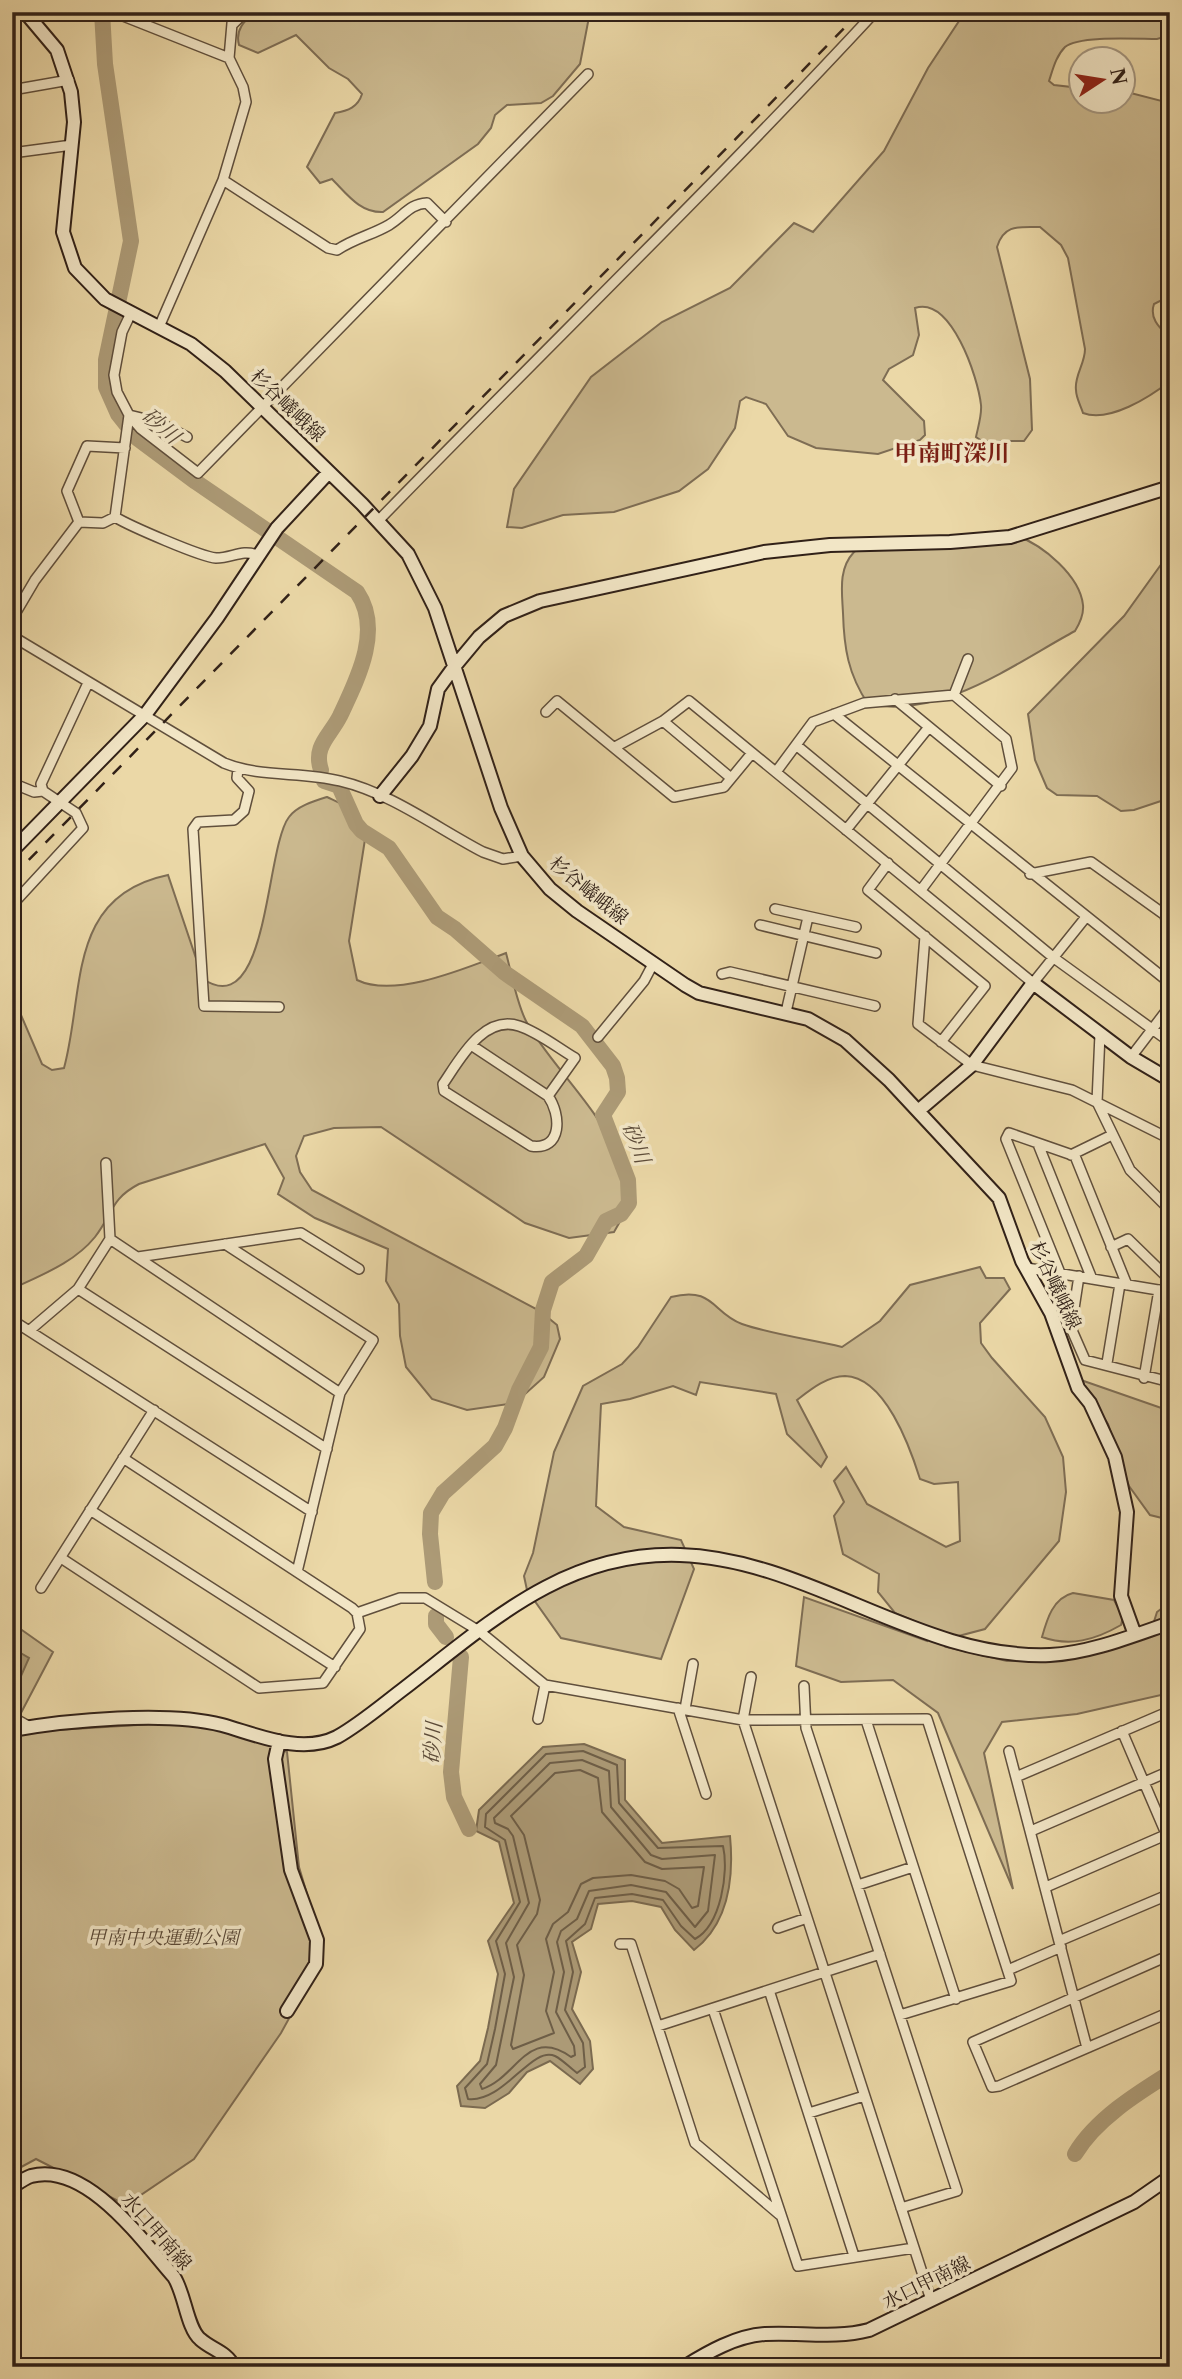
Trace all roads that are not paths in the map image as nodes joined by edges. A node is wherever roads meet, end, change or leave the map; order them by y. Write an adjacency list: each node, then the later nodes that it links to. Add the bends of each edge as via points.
1 (25, 12): 9 (street, 杉谷嶬峨線, via 57,50)
2 (113, 12): 7 (street)
3 (233, 12): 6 (street)
4 (245, 12): 6 (street)
5 (875, 12): 24 (street, via 777,118)
6 (233, 24): 7 (street)
7 (229, 58): 13 (street, via 246,102)
8 (588, 74): 14 (street)
9 (69, 80): 10 (street); 11 (street, 杉谷嶬峨線, via 74,110)
10 (12, 90)
11 (72, 145): 12 (street); 15 (street, 杉谷嶬峨線, via 63,219 68,252 86,282)
12 (12, 153)
13 (223, 180): 14 (street, via 337,250 382,228 413,204 427,203); 16 (street)
14 (446, 222): 17 (street)
15 (123, 308): 16 (street, 杉谷嶬峨線); 18 (street, via 114,375)
16 (159, 327): 17 (street, 杉谷嶬峨線, via 191,344)
17 (264, 407): 18 (street, via 198,473); 21 (street, 杉谷嶬峨線)
18 (128, 416): 19 (street, via 158,422); 20 (street)
19 (187, 437)
20 (125, 448): 23 (street); 25 (street, via 87,446 67,491)
21 (328, 471): 24 (street, 杉谷嶬峨線); 26 (street)
22 (1170, 486): 30 (street, via 1010,537 764,552 540,601 503,616)
23 (115, 517): 25 (street, via 103,523); 26 (street, via 197,555 219,558 246,551)
24 (378, 521): 30 (street, 杉谷嶬峨線, via 408,554 425,583)
25 (79, 522): 27 (street, via 35,580)
26 (258, 555): 36 (street)
27 (12, 620)
28 (12, 636): 31 (street)
29 (968, 659): 32 (street)
30 (454, 667): 49 (street, via 438,690 430,726); 55 (street, 杉谷嶬峨線, via 501,808)
31 (88, 683): 36 (street); 48 (street, via 41,784)
32 (954, 695): 33 (street); 47 (street, via 1006,738 1012,768)
33 (895, 699): 35 (street); 38 (street)
34 (547, 712): 40 (street, via 557,701)
35 (835, 714): 39 (street, via 813,722); 42 (street)
36 (145, 715): 43 (street, via 208,756); 50 (street)
37 (663, 721): 40 (street); 41 (street, via 689,701); 45 (street)
38 (929, 727): 42 (street); 47 (street)
39 (796, 745): 44 (street); 51 (street)
40 (615, 747): 45 (street, via 674,797 724,787)
41 (752, 753): 44 (street); 45 (street)
42 (898, 765): 51 (street); 52 (street)
43 (238, 769): 49 (street, via 320,776); 78 (street, via 237,778 249,791 244,811 234,820 198,822 193,830 204,1006)
44 (776, 772): 53 (street)
45 (731, 778)
46 (12, 783): 48 (street)
47 (1000, 786): 52 (street)
48 (43, 791): 50 (street)
49 (380, 796): 55 (street, via 483,852 503,859)
50 (60, 802): 54 (street); 60 (street, via 76,813 83,828)
51 (867, 803): 53 (street); 57 (street)
52 (970, 824): 57 (street); 58 (street)
53 (846, 830): 56 (street)
54 (12, 852)
55 (522, 856): 71 (street, 杉谷嶬峨線, via 564,900)
56 (888, 863): 59 (street); 67 (street, via 868,890)
57 (941, 864): 59 (street); 70 (street)
58 (1030, 874): 63 (street); 68 (street, via 1091,862 1165,915)
59 (921, 890): 73 (street)
60 (12, 905)
61 (775, 909): 62 (street)
62 (808, 916): 65 (street); 66 (street)
63 (1086, 917): 70 (street); 74 (street)
64 (760, 925): 66 (street)
65 (856, 928)
66 (804, 936): 69 (street); 75 (street)
67 (925, 936): 83 (street, via 918,1024); 83 (street, via 985,986)
68 (1170, 938)
69 (876, 953)
70 (1054, 958): 73 (street); 80 (street)
71 (653, 964): 79 (street, 杉谷嶬峨線, via 699,993); 82 (street)
72 (722, 974): 75 (street)
73 (1033, 983): 81 (street); 87 (street)
74 (1170, 983)
75 (792, 987): 76 (street); 79 (street)
76 (875, 1006)
77 (1170, 1006): 80 (street)
78 (279, 1007)
79 (786, 1012): 91 (street, 杉谷嶬峨線, via 845,1040)
80 (1150, 1030): 84 (street); 86 (street)
81 (1100, 1034): 86 (street); 90 (street)
82 (597, 1037)
83 (941, 1042): 87 (street)
84 (1170, 1042)
85 (471, 1045): 89 (street); 89 (street, via 486,1031 508,1024 520,1026 575,1058); 89 (street, via 443,1084 444,1091 531,1146 543,1146 555,1136 558,1112)
86 (1131, 1057): 88 (street)
87 (972, 1065): 90 (street, via 1072,1090); 91 (street)
88 (1170, 1080)
89 (548, 1096)
90 (1097, 1102): 92 (street); 93 (street)
91 (918, 1111): 102 (street, 杉谷嶬峨線, via 999,1198)
92 (1112, 1135): 95 (street); 97 (street, via 1130,1170)
93 (1170, 1139)
94 (1038, 1144): 95 (street); 104 (street, via 1009,1133 1006,1139); 106 (street)
95 (1071, 1155): 100 (street)
96 (106, 1163): 98 (street)
97 (1170, 1210)
98 (110, 1239): 101 (street); 109 (street)
99 (225, 1244): 101 (street); 103 (street, via 300,1233); 116 (street, via 373,1340)
100 (1111, 1247): 107 (street, via 1128,1239); 108 (street)
101 (138, 1257): 116 (street)
102 (1027, 1268): 104 (street); 128 (street, 杉谷嶬峨線, via 1051,1313 1078,1388 1099,1423 1123,1484 1127,1511 1121,1596)
103 (359, 1269)
104 (1060, 1273): 105 (street)
105 (1079, 1276): 106 (street); 113 (street, via 1071,1328 1085,1360)
106 (1092, 1279): 108 (street)
107 (1170, 1279)
108 (1124, 1284): 110 (street); 113 (street)
109 (78, 1289): 112 (street); 118 (street)
110 (1165, 1291): 114 (street)
111 (12, 1320): 112 (street)
112 (30, 1330): 117 (street)
113 (1107, 1363): 114 (street)
114 (1144, 1378): 115 (street)
115 (1170, 1382)
116 (340, 1393): 118 (street)
117 (155, 1410): 119 (street); 121 (street)
118 (327, 1449): 121 (street)
119 (122, 1458): 120 (street); 123 (street)
120 (90, 1510): 122 (street); 130 (street)
121 (312, 1512): 123 (street)
122 (61, 1558): 124 (street); 130 (street, via 259,1688 323,1684)
123 (297, 1572): 125 (street)
124 (41, 1588)
125 (357, 1613): 127 (street, via 400,1598 425,1598); 130 (street, via 360,1629)
126 (1170, 1623): 128 (street)
127 (479, 1631): 128 (street, via 529,1595 577,1572 629,1559 680,1555 772,1575 956,1643 996,1653 1051,1655); 132 (street); 144 (street, via 335,1738 299,1745)
128 (1135, 1634)
129 (693, 1664): 134 (street)
130 (335, 1667)
131 (751, 1677): 138 (street)
132 (545, 1685): 134 (street); 137 (street)
133 (804, 1686): 139 (street)
134 (682, 1709): 138 (street); 149 (street)
135 (1170, 1711): 143 (street)
136 (12, 1717): 141 (street)
137 (538, 1719)
138 (743, 1720): 139 (street); 156 (street)
139 (804, 1720): 140 (street); 153 (street)
140 (866, 1720): 152 (street); 162 (street, via 927,1719)
141 (30, 1727): 142 (street); 144 (street, via 173,1718 218,1724)
142 (12, 1730)
143 (1122, 1731): 147 (street); 148 (street)
144 (279, 1741): 168 (street, via 275,1759 291,1870 317,1940 316,1964)
145 (1009, 1751): 147 (street)
146 (1170, 1771): 148 (street)
147 (1016, 1777): 150 (street)
148 (1144, 1782): 150 (street); 151 (street)
149 (706, 1794)
150 (1031, 1831): 154 (street)
151 (1169, 1837): 154 (street)
152 (913, 1867): 153 (street); 166 (street)
153 (858, 1885): 160 (street)
154 (1046, 1887): 159 (street)
155 (1170, 1894): 159 (street)
156 (807, 1919): 157 (street); 163 (street)
157 (778, 1928)
158 (620, 1944): 171 (street, via 631,1944)
159 (1060, 1944): 162 (street); 165 (street)
160 (880, 1954): 163 (street); 170 (street)
161 (1170, 1955): 165 (street)
162 (1008, 1970): 166 (street, via 1011,1981)
163 (825, 1972): 164 (street); 173 (street)
164 (769, 1990): 167 (street); 174 (street)
165 (1074, 1997): 172 (street); 172 (street, via 973,2042 992,2087)
166 (956, 1999): 170 (street)
167 (713, 2009): 171 (street); 178 (street)
168 (287, 2011)
169 (1170, 2012): 172 (street)
170 (900, 2015): 177 (street, via 957,2191)
171 (658, 2026): 178 (street, via 695,2143)
172 (1087, 2048)
173 (864, 2096): 174 (street); 177 (street)
174 (809, 2113): 180 (street)
175 (1170, 2177): 181 (street, 水口甲南線, via 1134,2202)
176 (12, 2187): 182 (street, 水口甲南線, via 31,2176 44,2175 76,2182 97,2193 174,2277 200,2339 221,2350)
177 (901, 2208): 179 (street)
178 (781, 2216): 180 (street, via 798,2266)
179 (914, 2248): 180 (street); 181 (street)
180 (854, 2256)
181 (931, 2301): 183 (street, 水口甲南線, via 869,2330 748,2337)
182 (234, 2367)
183 (684, 2367)

